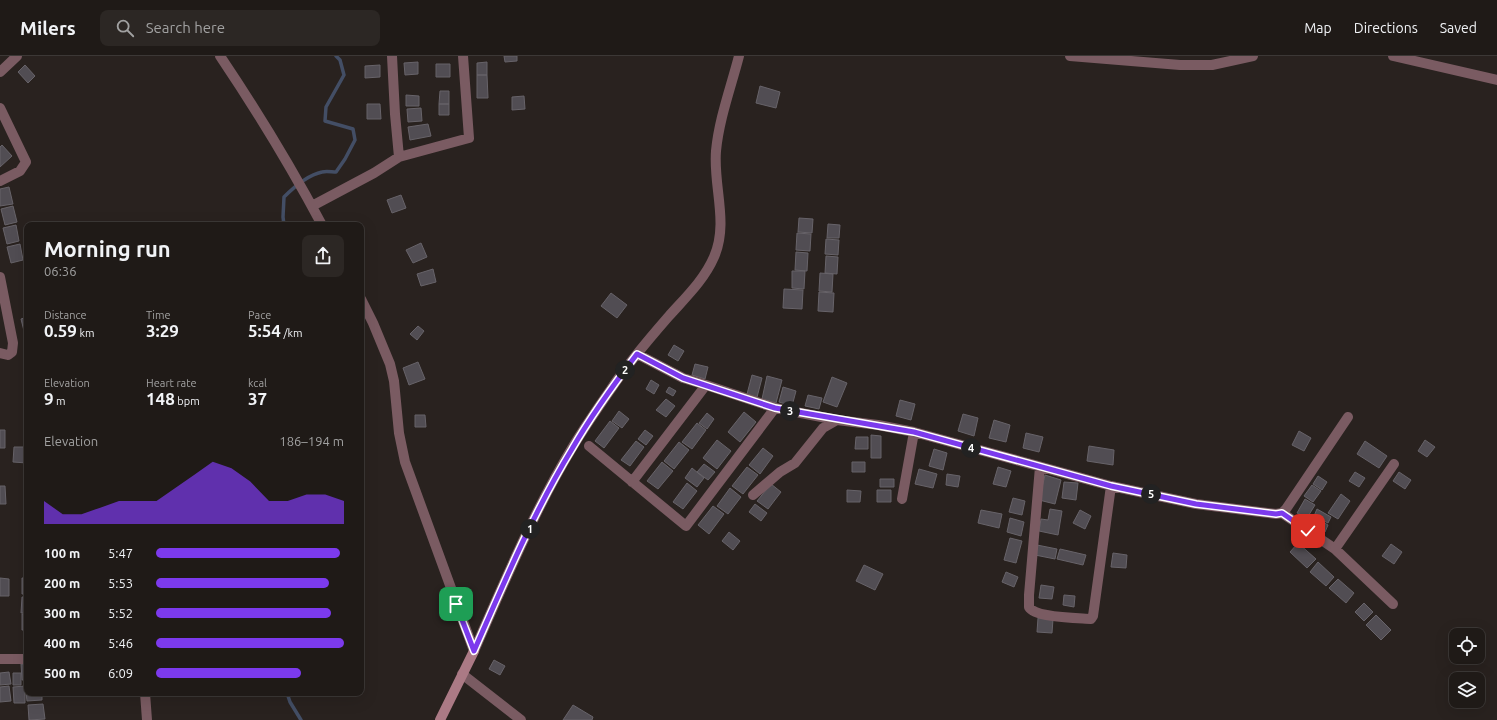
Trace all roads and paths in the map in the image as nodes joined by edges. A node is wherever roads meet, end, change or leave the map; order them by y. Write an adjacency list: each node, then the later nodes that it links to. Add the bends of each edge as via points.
1 (17, 56): 9 (street)
2 (220, 56): 14 (street)
3 (392, 56): 12 (street)
4 (463, 56): 12 (street, via 469,138)
5 (740, 56): 19 (street, via 724,110 716,151 720,234 715,256 692,291)
6 (1070, 56): 7 (street, via 1180,65 1212,65)
7 (1253, 56)
8 (1393, 56): 10 (street)
9 (0, 72)
10 (1497, 80)
11 (0, 108): 13 (street, via 26,162 20,171)
12 (400, 157): 14 (street)
13 (0, 181)
14 (312, 206): 15 (street)
15 (320, 222)
16 (0, 277): 18 (street, via 13,343 12,352 8,355)
17 (364, 305): 35 (street, via 390,364 394,381 398,433 405,462)
18 (0, 353)
19 (637, 354): 20 (street, via 683,378); 35 (street, via 572,448 548,490)
20 (706, 385): 21 (street); 28 (street)
21 (775, 408): 23 (street); 28 (street, via 686,526)
22 (1348, 417): 32 (street)
23 (837, 420): 24 (street); 30 (street, via 823,428 795,462)
24 (914, 432): 27 (street); 31 (street)
25 (589, 446): 28 (street)
26 (1394, 464): 33 (street)
27 (1040, 467): 29 (street); 29 (street, via 1029,595 1029,607 1034,612 1059,617 1091,619 1093,616)
28 (632, 482)
29 (1111, 486): 32 (street, via 1196,504)
30 (753, 495)
31 (902, 499)
32 (1282, 513): 33 (street)
33 (1335, 549): 34 (street)
34 (1393, 604)
35 (474, 651): 38 (street)
36 (24, 658): 37 (street)
37 (0, 659)
38 (462, 674): 41 (street); 42 (street)
39 (145, 696): 40 (street)
40 (147, 720)
41 (440, 720)
42 (521, 720)

